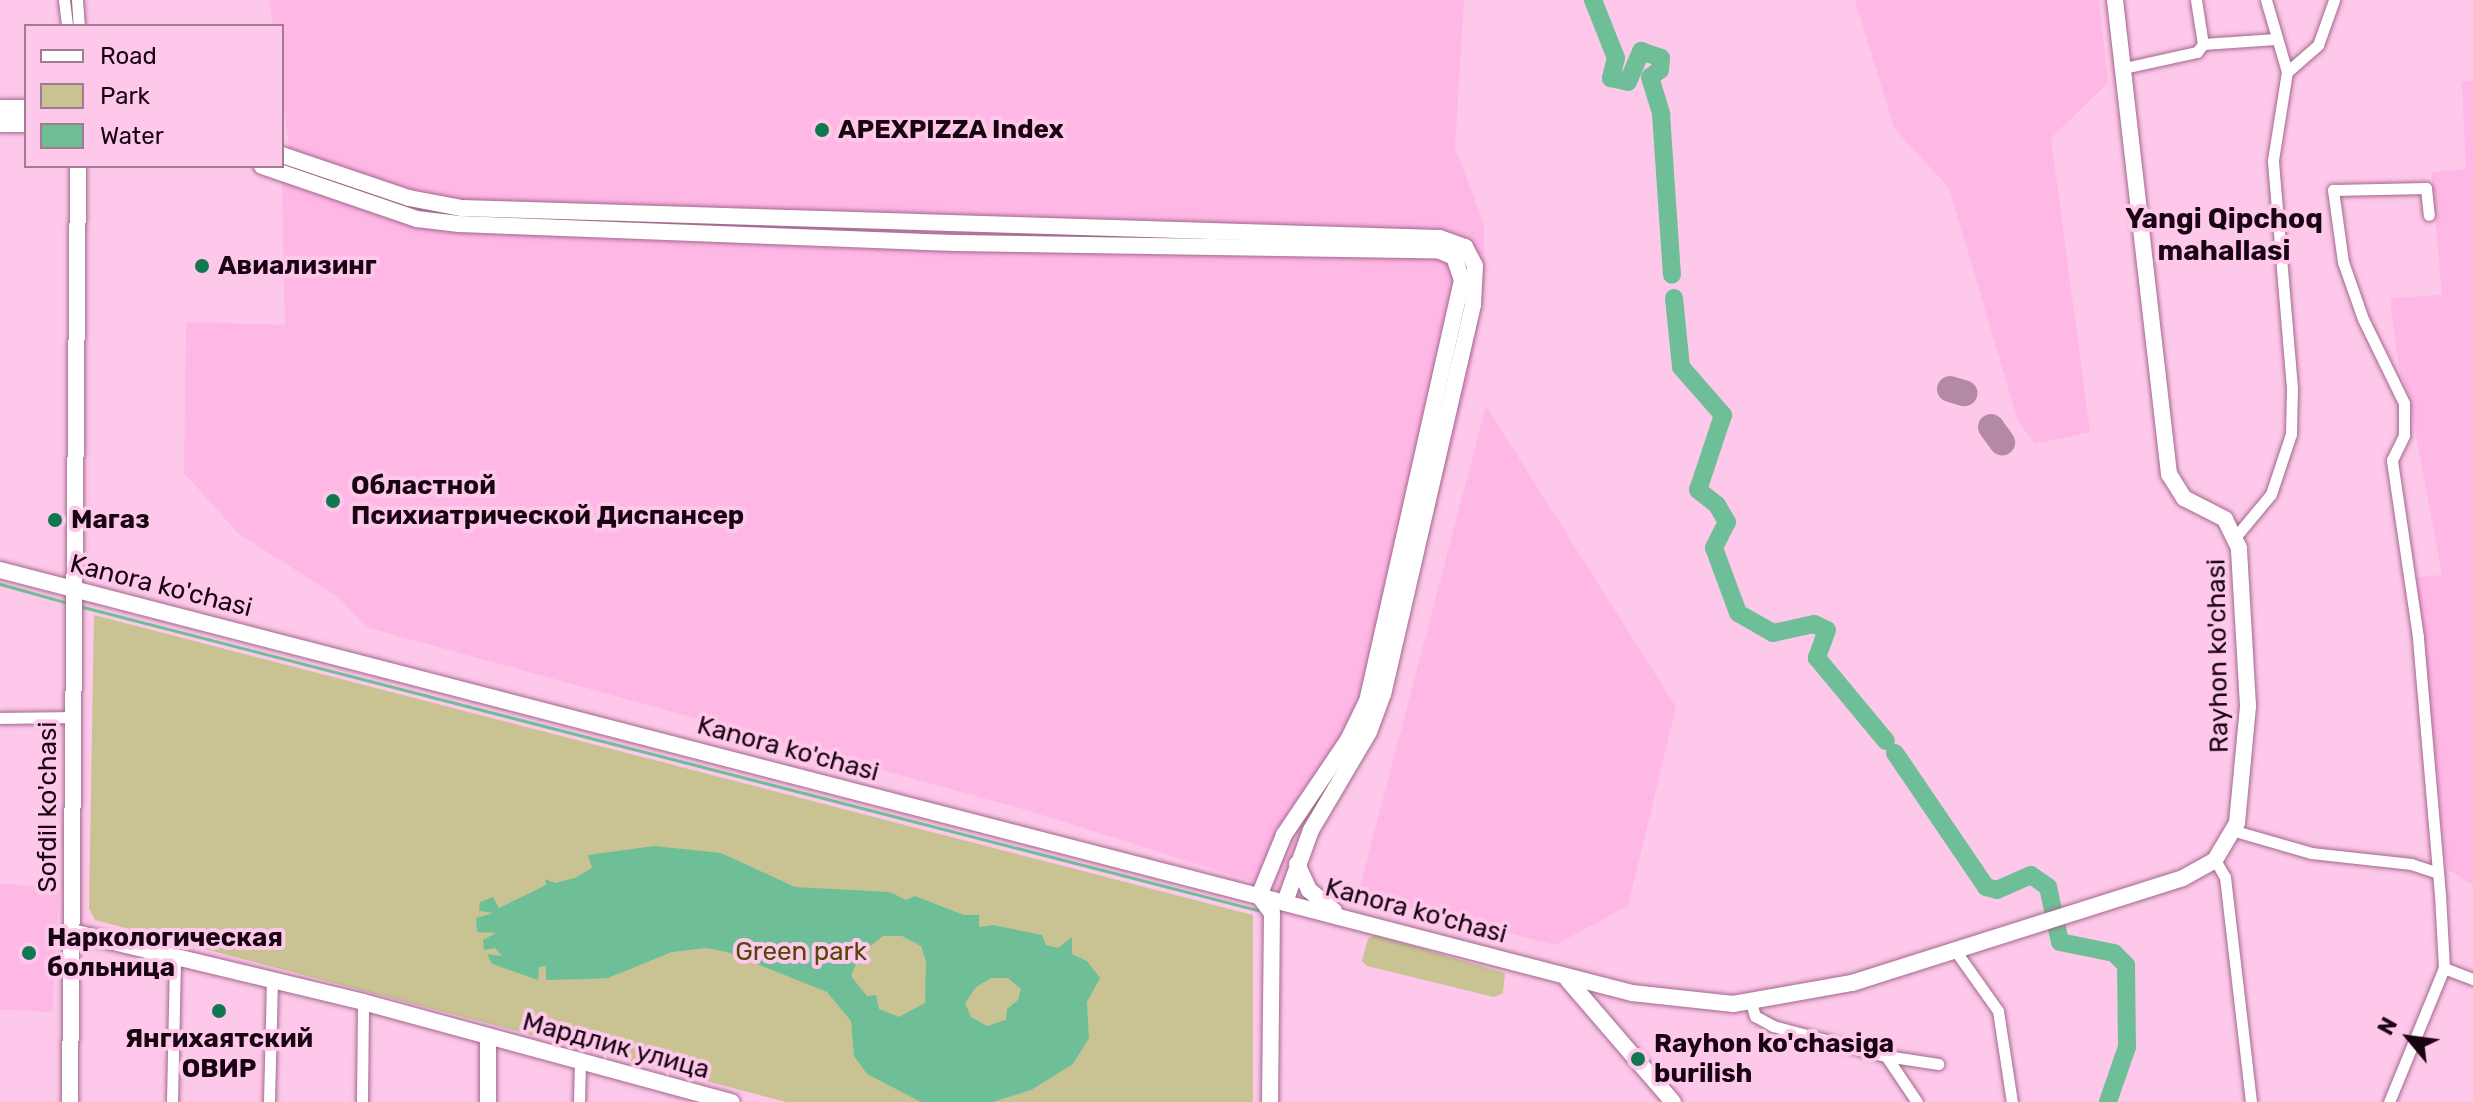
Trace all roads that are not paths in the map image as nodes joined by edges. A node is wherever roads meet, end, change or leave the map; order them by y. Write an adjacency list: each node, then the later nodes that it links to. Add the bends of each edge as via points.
1 (64, 0): 7 (street)
2 (77, 0): 8 (street)
3 (2115, 0): 11 (street)
4 (2196, 0): 10 (street)
5 (2266, 0): 9 (street)
6 (2334, 0): 12 (street, via 2318,45)
7 (67, 24)
8 (79, 24)
9 (2276, 39): 10 (street); 12 (street)
10 (2203, 44): 11 (street, via 2197,52)
11 (2124, 68): 27 (street, via 2169,474 2179,494 2220,515)
12 (2287, 72): 27 (street, Rayhon ko'chasi, via 2273,174 2292,388 2291,434 2271,494)
13 (0, 108): 14 (street)
14 (24, 108)
15 (0, 124): 16 (street)
16 (24, 124)
17 (284, 156): 21 (street, via 409,198 462,208)
18 (78, 168): 29 (street, Sofdil ko'chasi)
19 (268, 168): 22 (street, via 438,222)
20 (2429, 215): 35 (street, via 2426,188 2333,190 2343,262 2363,319 2404,403 2404,435 2392,460 2418,637)
21 (960, 220): 22 (street, via 937,231); 23 (street, via 1440,238)
22 (888, 238): 23 (street)
23 (1459, 252): 24 (street, via 1462,280)
24 (1444, 404): 25 (street); 26 (street)
25 (1408, 514): 26 (street); 36 (street, via 1367,701 1348,740 1284,835)
26 (1427, 518): 34 (street, via 1380,707)
27 (2237, 535): 32 (street, Rayhon ko'chasi, via 2248,706)
28 (0, 570): 29 (street, Kanora ko'chasi)
29 (72, 599): 30 (street, Sofdil ko'chasi); 36 (street, Kanora ko'chasi)
30 (72, 717): 31 (street); 39 (street, Sofdil ko'chasi)
31 (0, 718)
32 (2235, 831): 33 (street, Rayhon ko'chasi); 35 (street, via 2311,853 2411,864)
33 (2215, 860): 40 (street, Rayhon ko'chasi, via 2183,878); 66 (street, via 2225,877)
34 (1297, 864): 37 (street); 38 (street, via 1309,890)
35 (2438, 873): 42 (street)
36 (1259, 896): 37 (street, Kanora ko'chasi)
37 (1278, 908): 38 (street, Kanora ko'chasi); 62 (street)
38 (1339, 915): 43 (street, Kanora ko'chasi)
39 (72, 932): 41 (street, Мардлик улица); 55 (street, Sofdil ko'chasi)
40 (1957, 953): 48 (street, Rayhon ko'chasi, via 1852,983); 65 (street, via 1998,1011)
41 (175, 957): 44 (street, Мардлик улица); 56 (street)
42 (2444, 968): 45 (street); 67 (street)
43 (1564, 977): 46 (street, Rayhon ko'chasi); 49 (street)
44 (272, 979): 47 (street, Мардлик улица); 57 (street)
45 (2473, 979)
46 (1632, 993): 48 (street, Rayhon ko'chasi); 49 (street, via 1609,1003)
47 (363, 1002): 50 (street, Мардлик улица); 58 (street)
48 (1751, 1003): 51 (street, via 1755,1016 1773,1026)
49 (1613, 1028): 63 (street)
50 (488, 1036): 52 (street, Мардлик улица); 59 (street)
51 (1886, 1056): 53 (street); 64 (street)
52 (580, 1061): 54 (street, Мардлик улица); 60 (street)
53 (1938, 1064)
54 (678, 1095): 61 (street, Мардлик улица)
55 (70, 1102)
56 (172, 1102)
57 (269, 1102)
58 (362, 1102)
59 (488, 1102)
60 (579, 1102)
61 (732, 1102)
62 (1270, 1102)
63 (1673, 1102)
64 (1917, 1102)
65 (2012, 1102)
66 (2251, 1102)
67 (2389, 1102)

